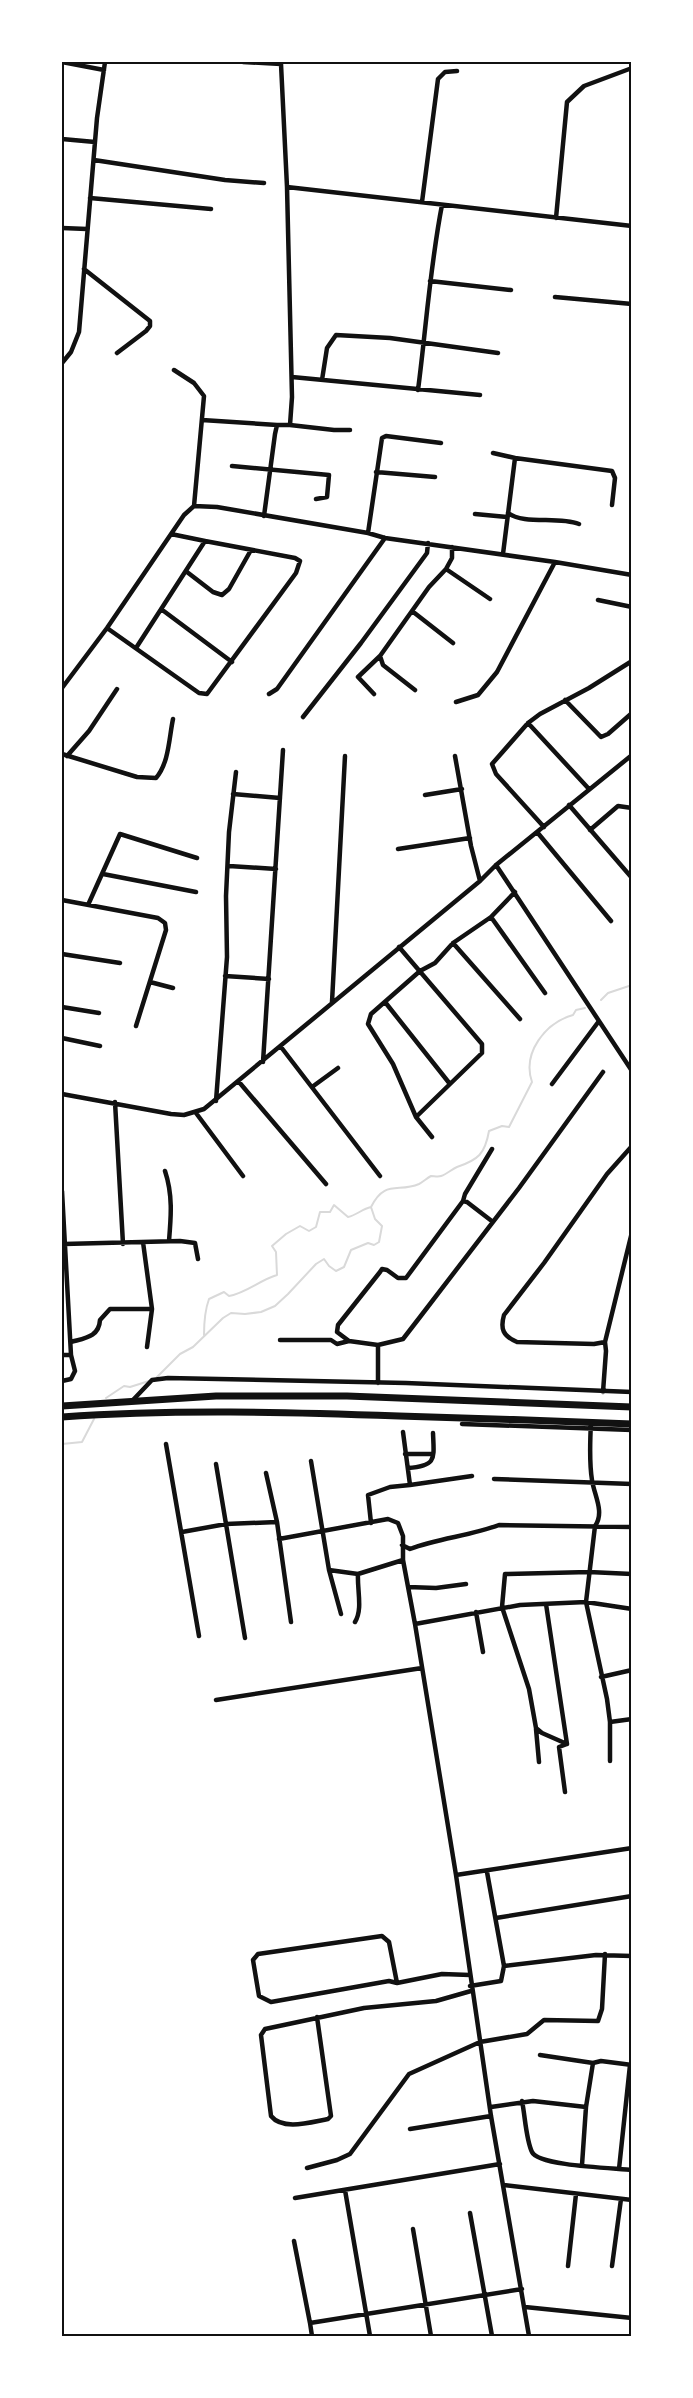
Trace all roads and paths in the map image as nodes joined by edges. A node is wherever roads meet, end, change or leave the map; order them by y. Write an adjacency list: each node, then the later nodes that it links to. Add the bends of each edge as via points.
1 (62, 62): 6 (street)
2 (105, 62): 6 (street)
3 (243, 62): 4 (street)
4 (281, 63): 12 (street)
5 (632, 68): 17 (street, via 584,86 567,102)
6 (104, 70): 9 (street)
7 (457, 71): 14 (street, via 445,72 438,79)
8 (62, 139): 9 (street)
9 (94, 142): 10 (street)
10 (94, 160): 11 (street); 13 (street)
11 (264, 183)
12 (287, 187): 14 (street); 31 (street)
13 (90, 198): 16 (street); 20 (street)
14 (422, 202): 15 (street)
15 (442, 205): 17 (street); 22 (street)
16 (211, 209)
17 (556, 218): 18 (street)
18 (632, 226)
19 (62, 228): 20 (street)
20 (87, 229): 21 (street)
21 (84, 270): 27 (street, via 150,321 146,330); 29 (street, via 79,332)
22 (430, 281): 23 (street); 26 (street)
23 (511, 290)
24 (555, 297): 25 (street)
25 (632, 304)
26 (424, 344): 28 (street); 32 (street, via 336,335 327,348); 33 (street)
27 (117, 353)
28 (498, 353)
29 (62, 363)
30 (174, 370): 35 (street, via 204,393)
31 (292, 377): 32 (street); 37 (street)
32 (322, 380): 33 (street)
33 (418, 390): 34 (street)
34 (480, 395)
35 (202, 420): 36 (street); 48 (street)
36 (277, 425): 37 (street); 43 (street)
37 (290, 425): 38 (street)
38 (350, 430)
39 (441, 443): 44 (street, via 386,436 381,442)
40 (493, 453): 41 (street)
41 (515, 458): 47 (street, via 612,471); 50 (street)
42 (232, 466): 43 (street)
43 (271, 470): 46 (street, via 329,475 327,497); 51 (street)
44 (376, 472): 45 (street); 53 (street)
45 (435, 477)
46 (316, 499)
47 (612, 505)
48 (194, 506): 51 (street); 54 (street)
49 (476, 514): 50 (street)
50 (507, 515): 52 (street); 60 (street)
51 (264, 516): 53 (street)
52 (579, 524)
53 (368, 533): 55 (street)
54 (171, 534): 56 (street); 70 (street)
55 (386, 538): 57 (street); 79 (street)
56 (205, 541): 59 (street); 63 (street)
57 (428, 543): 58 (street); 84 (street, via 427,553)
58 (452, 547): 60 (street); 62 (street)
59 (251, 550): 63 (street, via 222,595); 75 (street, via 295,558 300,561 299,567)
60 (503, 554): 61 (street)
61 (555, 562): 64 (street); 82 (street, via 497,672 471,699)
62 (446, 569): 65 (street); 69 (street)
63 (187, 572): 68 (street)
64 (632, 575)
65 (490, 598)
66 (598, 600): 67 (street)
67 (632, 607)
68 (161, 609): 72 (street); 75 (street)
69 (412, 611): 71 (street); 73 (street)
70 (107, 628): 72 (street); 76 (street)
71 (453, 644)
72 (136, 648): 75 (street, via 199,693 207,694)
73 (380, 656): 78 (street, via 383,665); 80 (street, via 358,677)
74 (632, 661): 81 (street)
75 (232, 662)
76 (62, 688)
77 (117, 689): 88 (street, via 78,746)
78 (415, 690)
79 (269, 694)
80 (374, 694)
81 (565, 700): 83 (street, via 601,737); 86 (street)
82 (456, 702)
83 (632, 713)
84 (303, 717)
85 (173, 718): 88 (street, via 165,762 156,778 137,777)
86 (528, 723): 94 (street); 100 (street, via 492,764 496,774)
87 (283, 750): 97 (street)
88 (64, 755)
89 (632, 755): 94 (street)
90 (345, 756): 128 (street)
91 (455, 756): 93 (street)
92 (236, 771): 95 (street)
93 (462, 789): 96 (street); 103 (street)
94 (589, 789): 98 (street)
95 (233, 794): 97 (street); 107 (street)
96 (425, 795)
97 (280, 798): 108 (street)
98 (569, 805): 100 (street); 101 (street)
99 (632, 808): 101 (street, via 618,806)
100 (544, 826): 102 (street)
101 (590, 830): 110 (street)
102 (537, 832): 106 (street); 117 (street)
103 (470, 838): 104 (street); 111 (street)
104 (398, 849)
105 (197, 858): 109 (street, via 120,834)
106 (496, 865): 111 (street); 113 (street)
107 (229, 866): 108 (street); 123 (street)
108 (276, 869): 124 (street)
109 (103, 874): 112 (street); 115 (street)
110 (632, 878)
111 (480, 881): 119 (street)
112 (196, 892)
113 (515, 892): 116 (street); 133 (street)
114 (62, 900): 115 (street)
115 (88, 905): 125 (street, via 164,921 166,930)
116 (491, 917): 118 (street); 127 (street)
117 (611, 921)
118 (453, 943): 122 (street, via 435,963); 132 (street)
119 (399, 947): 122 (street); 128 (street)
120 (62, 954): 121 (street)
121 (120, 963)
122 (420, 971): 129 (street); 144 (street, via 482,1044 482,1053)
123 (225, 976): 124 (street); 148 (street)
124 (269, 979): 138 (street)
125 (150, 982): 126 (street); 134 (street)
126 (173, 988)
127 (545, 993)
128 (332, 1002): 137 (street)
129 (385, 1002): 144 (street); 151 (street, via 371,1014 368,1024 393,1065)
130 (62, 1007): 131 (street)
131 (99, 1013)
132 (520, 1019)
133 (599, 1021): 139 (street); 145 (street)
134 (136, 1026)
135 (62, 1038): 136 (street)
136 (100, 1046)
137 (281, 1047): 138 (street); 146 (street)
138 (263, 1062): 143 (street)
139 (629, 1064): 142 (street)
140 (338, 1068): 146 (street)
141 (603, 1071): 161 (street)
142 (632, 1071)
143 (239, 1082): 148 (street); 158 (street)
144 (450, 1084): 151 (street)
145 (552, 1084)
146 (312, 1087): 157 (street)
147 (62, 1094): 149 (street)
148 (216, 1101): 150 (street)
149 (115, 1102): 150 (street, via 171,1114); 166 (street)
150 (196, 1113): 156 (street)
151 (416, 1117): 152 (street)
152 (432, 1137)
153 (492, 1149): 160 (street)
154 (631, 1149): 172 (street, via 608,1174 504,1315 502,1324 505,1334 517,1342)
155 (165, 1172): 163 (street, via 172,1201)
156 (243, 1176)
157 (380, 1176)
158 (326, 1184)
159 (62, 1191): 165 (street)
160 (463, 1201): 161 (street); 170 (street, via 406,1278 382,1269 338,1325 337,1332)
161 (493, 1222): 173 (street, via 403,1339)
162 (632, 1232): 172 (street)
163 (169, 1241): 164 (street); 167 (street, via 195,1243)
164 (143, 1242): 166 (street); 168 (street)
165 (64, 1244): 166 (street); 171 (street)
166 (123, 1244)
167 (198, 1259)
168 (152, 1309): 171 (street, via 110,1309 95,1334); 174 (street)
169 (280, 1340): 170 (street, via 331,1340 337,1344)
170 (349, 1341): 173 (street)
171 (71, 1342): 175 (street)
172 (605, 1342): 179 (street)
173 (378, 1345): 178 (street)
174 (147, 1347)
175 (71, 1355): 176 (street); 177 (street, via 75,1376)
176 (62, 1356)
177 (62, 1381)
178 (378, 1383): 179 (street); 182 (street, via 158,1378 146,1384)
179 (603, 1392): 181 (street)
180 (632, 1392): 181 (street)
181 (618, 1393): 184 (street)
182 (133, 1400): 183 (main road); 184 (main road, via 347,1396)
183 (62, 1406)
184 (617, 1406): 185 (main road)
185 (632, 1407)
186 (62, 1417): 189 (main road, via 238,1412)
187 (462, 1424): 189 (street)
188 (632, 1424): 189 (main road)
189 (591, 1426): 190 (street); 202 (street)
190 (632, 1430)
191 (403, 1432): 194 (street)
192 (433, 1433): 195 (street)
193 (166, 1444): 211 (street)
194 (405, 1454): 195 (street); 198 (street)
195 (433, 1454): 198 (street, via 427,1466)
196 (311, 1461): 210 (street)
197 (216, 1464): 207 (street)
198 (408, 1468): 204 (street)
199 (266, 1473): 205 (street)
200 (472, 1476): 204 (street)
201 (494, 1479): 202 (street)
202 (592, 1481): 203 (street); 208 (street, via 599,1512)
203 (632, 1484)
204 (410, 1485): 206 (street, via 368,1495)
205 (277, 1522): 207 (street); 212 (street)
206 (371, 1523): 210 (street); 213 (street, via 388,1519 398,1522)
207 (226, 1524): 211 (street); 231 (street)
208 (595, 1526): 209 (street); 213 (street, via 499,1525 485,1532 427,1542 410,1549); 216 (street)
209 (632, 1527)
210 (323, 1531): 212 (street); 215 (street)
211 (182, 1532): 230 (street)
212 (279, 1539): 227 (street)
213 (402, 1545): 214 (street)
214 (403, 1560): 217 (street); 220 (street)
215 (329, 1570): 217 (street); 226 (street)
216 (589, 1572): 218 (street); 221 (street); 223 (street, via 505,1574)
217 (358, 1574): 228 (street, via 360,1610)
218 (632, 1574)
219 (466, 1584): 220 (street)
220 (408, 1587): 229 (street)
221 (586, 1602): 222 (street); 224 (street); 235 (street)
222 (546, 1604): 223 (street); 240 (street)
223 (502, 1607): 225 (street); 239 (street, via 529,1689)
224 (632, 1609)
225 (476, 1612): 229 (street); 232 (street)
226 (341, 1614)
227 (291, 1622)
228 (354, 1622)
229 (415, 1624): 233 (street)
230 (199, 1636)
231 (245, 1638)
232 (483, 1652)
233 (422, 1668): 236 (street); 246 (street)
234 (632, 1670): 235 (street)
235 (601, 1677): 238 (street)
236 (216, 1700)
237 (632, 1719): 238 (street)
238 (610, 1722): 241 (street)
239 (536, 1728): 240 (street); 242 (street)
240 (567, 1744): 243 (street, via 559,1747)
241 (610, 1761)
242 (539, 1762)
243 (565, 1792)
244 (632, 1848): 245 (street)
245 (487, 1872): 246 (street); 248 (street)
246 (456, 1875): 252 (street)
247 (632, 1896): 248 (street)
248 (496, 1918): 251 (street)
249 (605, 1954): 250 (street); 251 (street); 256 (street, via 598,2021 544,2020 527,2034)
250 (632, 1956)
251 (504, 1966): 254 (street, via 501,1981)
252 (470, 1975): 253 (street, via 442,1974); 254 (street)
253 (397, 1983): 253 (street, via 389,1942 381,1936 258,1954 253,1960 259,1996 271,2002)
254 (471, 1989): 255 (street, via 435,2001); 256 (street)
255 (317, 2017): 255 (street, via 331,2116 298,2124 280,2123 271,2116 262,2031)
256 (480, 2042): 262 (street); 267 (street, via 409,2074 350,2154)
257 (540, 2055): 258 (street)
258 (593, 2063): 259 (street); 261 (street)
259 (631, 2065): 268 (street)
260 (522, 2101): 261 (street); 262 (street); 266 (street, via 532,2154 544,2160)
261 (586, 2107): 266 (street)
262 (490, 2108): 263 (street)
263 (491, 2116): 264 (street); 265 (street)
264 (410, 2129)
265 (500, 2164): 270 (street); 271 (street)
266 (582, 2165): 268 (street)
267 (307, 2168)
268 (619, 2169): 269 (street)
269 (632, 2170)
270 (504, 2185): 272 (street); 281 (street)
271 (345, 2190): 273 (street); 285 (street)
272 (576, 2194): 274 (street); 279 (street)
273 (295, 2198)
274 (621, 2199): 275 (street); 280 (street)
275 (632, 2200)
276 (470, 2213): 282 (street)
277 (413, 2229): 283 (street)
278 (294, 2241): 287 (street)
279 (568, 2266)
280 (612, 2266)
281 (522, 2289): 282 (street); 284 (street)
282 (486, 2295): 283 (street); 291 (street)
283 (425, 2305): 285 (street); 290 (street)
284 (525, 2307): 286 (street); 292 (street)
285 (366, 2314): 287 (street); 289 (street)
286 (632, 2318)
287 (310, 2323): 288 (street)
288 (312, 2337)
289 (370, 2337)
290 (431, 2337)
291 (492, 2337)
292 (529, 2337)

